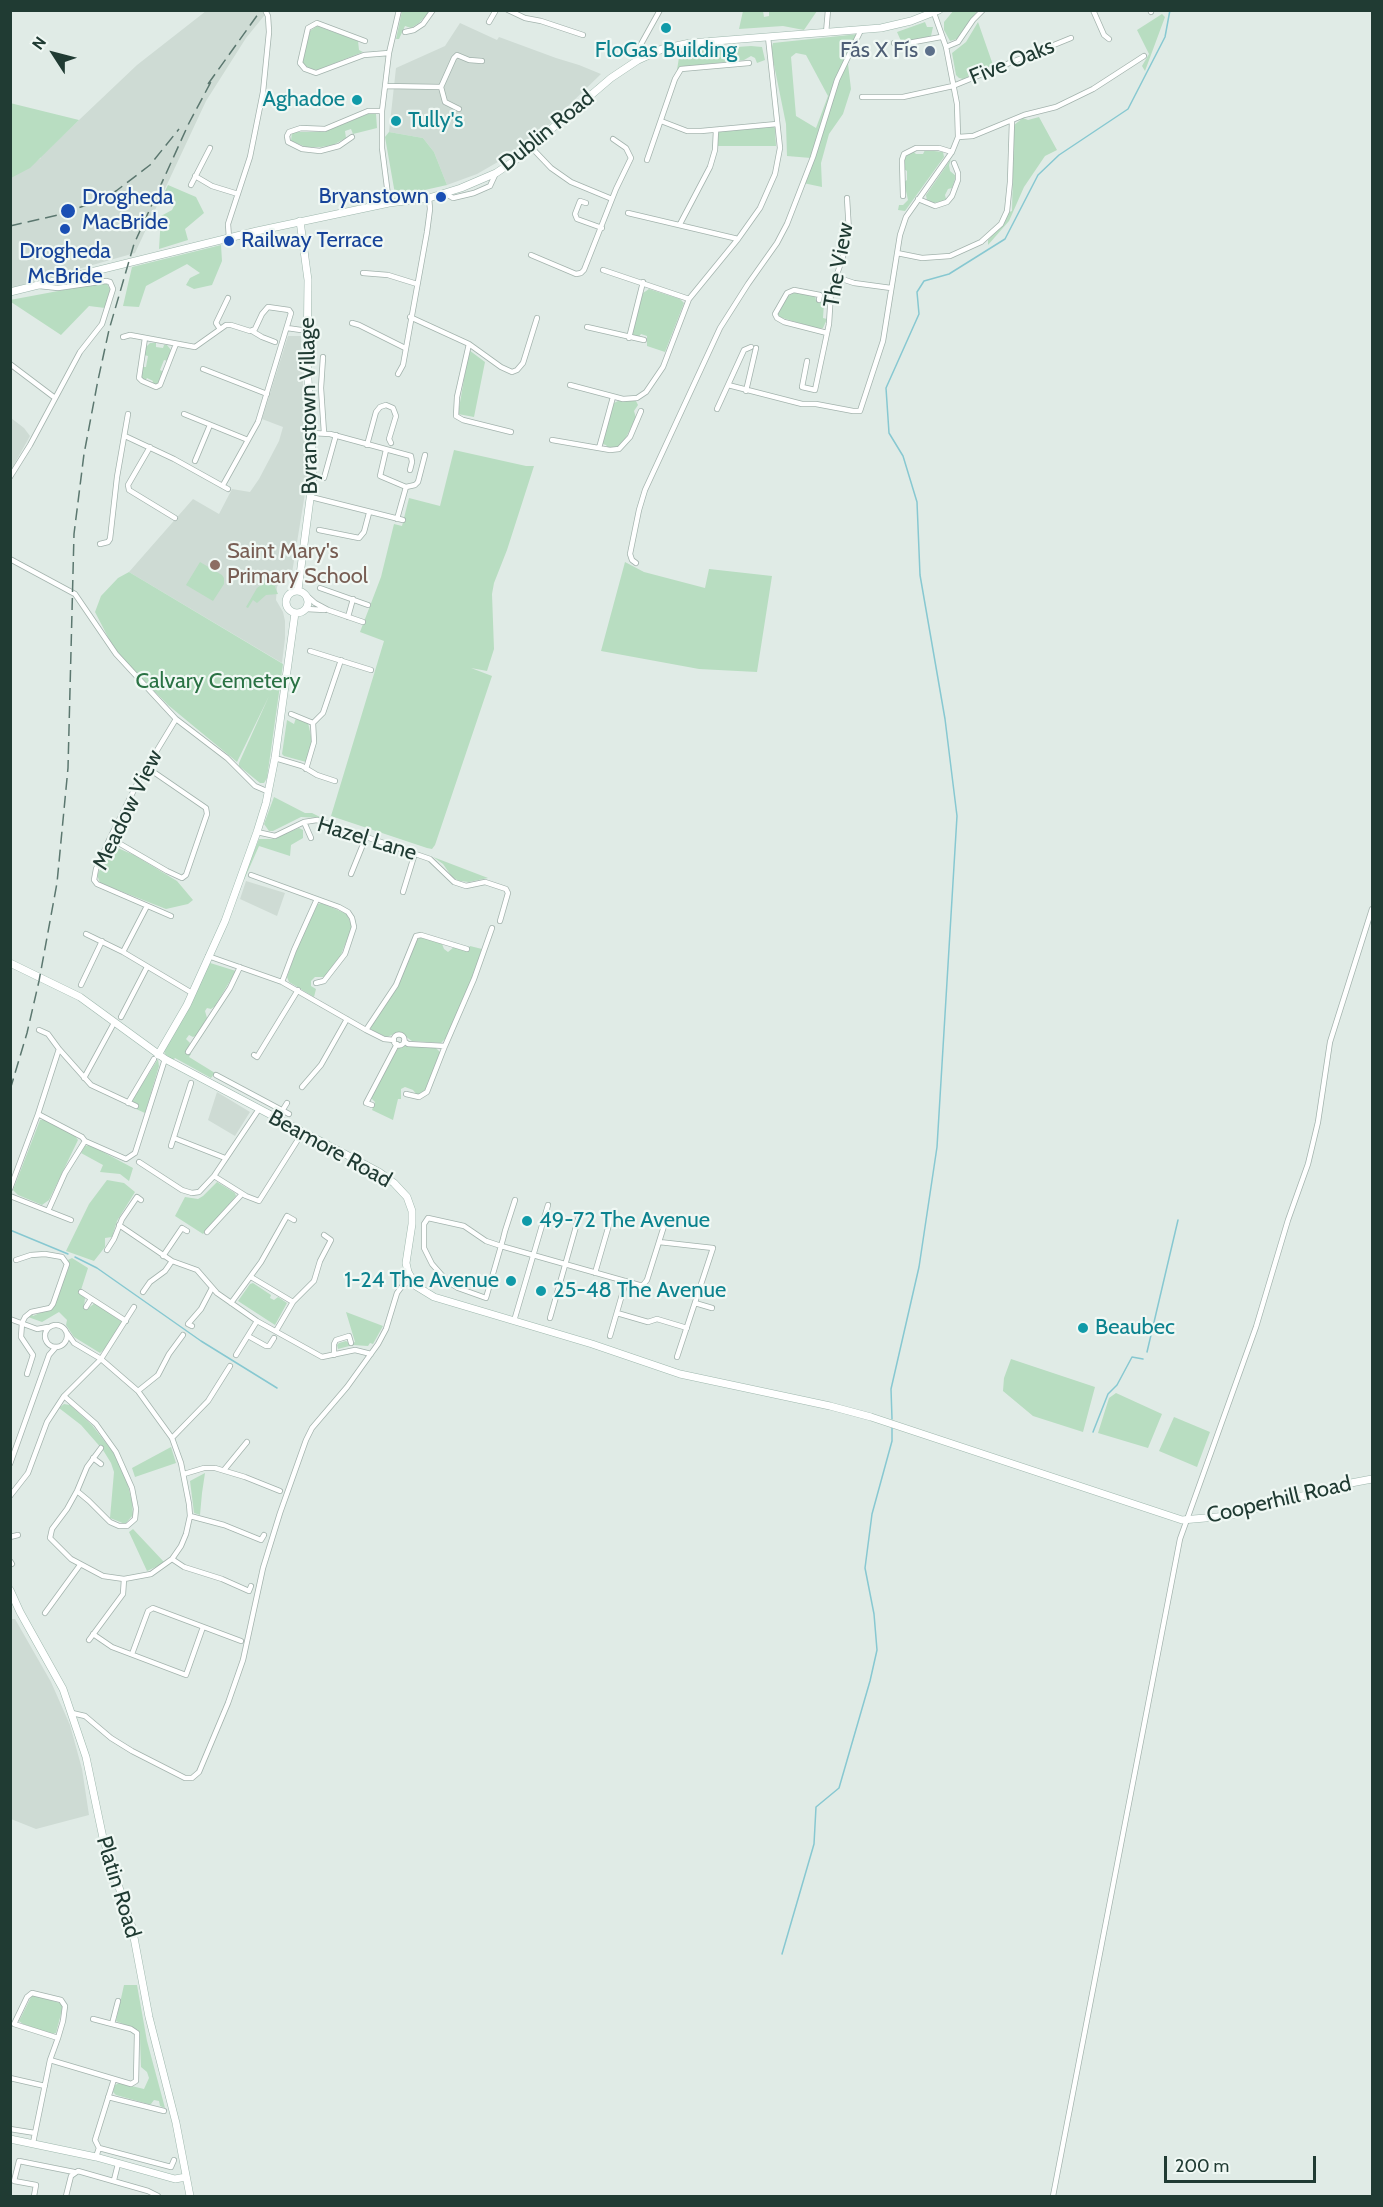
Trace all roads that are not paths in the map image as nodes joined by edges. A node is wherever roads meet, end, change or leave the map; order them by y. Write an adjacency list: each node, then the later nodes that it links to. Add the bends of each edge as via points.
1 (265, 10): 48 (street, via 268,48 263,92)
2 (399, 10): 23 (street)
3 (433, 10): 13 (street, via 423,24)
4 (496, 10): 11 (street)
5 (508, 10): 15 (street)
6 (660, 10): 25 (street, via 640,46)
7 (828, 10): 14 (street)
8 (982, 10): 22 (street, Five Oaks, via 958,42)
9 (1093, 10): 19 (street)
10 (937, 12): 12 (main road, Dublin Road, via 884,28); 17 (street, Five Oaks)
11 (489, 22)
12 (861, 30): 14 (main road, Dublin Road); 136 (street, via 837,80 787,224 720,328 643,495 630,554)
13 (405, 32)
14 (826, 33): 16 (main road, Dublin Road)
15 (583, 35)
16 (768, 37): 25 (main road, Dublin Road, via 690,43); 36 (street)
17 (941, 37): 21 (street); 22 (street, Five Oaks)
18 (1071, 38): 29 (street, Five Oaks)
19 (1108, 39)
20 (365, 41): 23 (street, via 317,23 308,28 300,63 316,73 364,55)
21 (894, 43)
22 (946, 47): 29 (street, Five Oaks)
23 (389, 53): 28 (street)
24 (1144, 56): 35 (street, via 1070,101)
25 (638, 60): 41 (main road, Dublin Road, via 588,96)
26 (482, 61): 30 (street, via 457,55)
27 (749, 63): 34 (street, via 681,69)
28 (385, 86): 30 (street); 33 (street)
29 (953, 86): 31 (street, Five Oaks, via 903,97); 39 (street, Five Oaks)
30 (441, 87): 32 (street, via 445,102)
31 (862, 97)
32 (459, 109)
33 (382, 111): 38 (street, via 368,111 326,129 301,128 289,132 288,142 302,150 320,150 339,146); 54 (street)
34 (661, 121): 37 (street, via 687,131); 44 (street)
35 (1012, 121): 39 (street); 62 (street, via 1007,211 1000,224 970,249 950,256 922,258)
36 (777, 123): 37 (street); 61 (street, via 780,148 775,174 760,208)
37 (716, 130): 58 (street, via 710,167)
38 (351, 137)
39 (961, 138): 43 (street)
40 (613, 139): 52 (street, via 626,148 631,158)
41 (531, 147): 50 (main road, Dublin Road, via 496,173); 52 (street, via 571,183)
42 (210, 148): 46 (street)
43 (952, 152): 49 (street, via 916,148 904,154); 53 (street)
44 (647, 160)
45 (954, 163): 53 (street, via 958,180 947,202 935,206)
46 (195, 176): 47 (street); 48 (street)
47 (191, 185)
48 (238, 194): 60 (street, via 228,224)
49 (903, 195)
50 (429, 198): 54 (main road, Dublin Road); 68 (street)
51 (846, 198): 66 (street, The View, via 849,232)
52 (612, 199): 59 (street)
53 (918, 199): 62 (street, via 906,217)
54 (389, 203): 57 (main road, Dublin Road)
55 (586, 203): 59 (street, via 579,201 577,219)
56 (628, 213): 58 (street)
57 (300, 221): 60 (main road, Dublin Road); 82 (main road, Byranstown Village, via 308,280)
58 (680, 224): 61 (street)
59 (602, 228): 63 (street, via 579,274)
60 (229, 238): 69 (main road, Dublin Road)
61 (738, 239): 73 (street)
62 (897, 253): 70 (street)
63 (531, 255)
64 (603, 270): 67 (street)
65 (363, 273): 68 (street, via 388,275)
66 (836, 277): 70 (street); 83 (street, The View)
67 (644, 282): 73 (street); 86 (street)
68 (417, 284): 75 (street)
69 (39, 286): 71 (main road, Dublin Road); 105 (street, via 58,288 106,281 113,289 102,324 80,352)
70 (891, 288): 101 (street, via 883,341 860,411 802,404)
71 (10, 292)
72 (228, 298): 80 (street, via 216,322)
73 (689, 299): 104 (street, via 663,367 650,388 633,399)
74 (819, 300): 83 (street, The View, via 820,294 795,290 787,293 775,314 784,322)
75 (410, 317): 90 (street); 91 (street)
76 (537, 318): 90 (street, via 523,363 515,371 501,367)
77 (352, 323): 91 (street)
78 (587, 327): 86 (street)
79 (287, 328): 81 (street, via 289,310 268,307); 82 (street); 103 (street)
80 (220, 329): 81 (street, via 231,325); 89 (street, via 195,347)
81 (252, 331): 88 (street)
82 (308, 331): 113 (main road, Byranstown Village)
83 (827, 333): 100 (street, The View)
84 (123, 337): 85 (street)
85 (145, 338): 89 (street); 89 (street, via 139,378 153,387 160,385)
86 (629, 338): 87 (street)
87 (644, 340)
88 (275, 342)
89 (177, 344)
90 (469, 344): 112 (street, via 456,416)
91 (405, 348): 96 (street)
92 (322, 357): 114 (street)
93 (807, 361): 99 (street)
94 (10, 364): 105 (street)
95 (203, 369): 103 (street)
96 (399, 374)
97 (570, 385): 104 (street)
98 (728, 386): 101 (street); 101 (street, via 744,350 753,348); 107 (street)
99 (802, 387): 100 (street); 102 (street)
100 (815, 390): 106 (street, The View)
101 (746, 391)
102 (800, 393)
103 (267, 394): 117 (street)
104 (613, 397): 122 (street)
105 (55, 398): 127 (street)
106 (814, 398)
107 (717, 409)
108 (641, 411): 122 (street, via 622,447)
109 (129, 414): 116 (street)
110 (184, 414): 111 (street)
111 (210, 425): 117 (street); 125 (street)
112 (511, 432)
113 (312, 433): 114 (street); 130 (main road, Byranstown Village)
114 (324, 433): 115 (street)
115 (336, 435): 120 (street); 128 (street)
116 (125, 436): 121 (street); 134 (street, via 110,539)
117 (248, 440): 121 (street, via 225,487)
118 (552, 440): 122 (street)
119 (391, 443): 120 (street, via 396,416 393,408 386,405 376,412)
120 (367, 445): 123 (street)
121 (150, 447): 132 (street, via 128,485 129,490)
122 (599, 448)
123 (386, 450): 126 (street, via 411,456); 129 (street, via 380,476)
124 (425, 455): 129 (street, via 418,482)
125 (195, 461)
126 (410, 470)
127 (10, 477)
128 (324, 478)
129 (406, 487): 131 (street, via 400,520)
130 (311, 497): 131 (street); 138 (main road, Byranstown Village)
131 (369, 513): 133 (street, via 359,538)
132 (175, 518)
133 (318, 530)
134 (100, 544)
135 (10, 560): 151 (street, via 75,594 116,654)
136 (636, 563)
137 (320, 588): 140 (street)
138 (298, 590): 139 (main road); 144 (main road, via 286,599)
139 (306, 595): 142 (main road); 143 (street)
140 (354, 600): 141 (street); 145 (street)
141 (368, 605)
142 (306, 609): 143 (street); 144 (main road)
143 (328, 610): 145 (street)
144 (295, 613): 153 (main road)
145 (348, 617): 146 (street)
146 (363, 622)
147 (310, 651): 148 (street)
148 (341, 660): 149 (street); 152 (street, via 323,713)
149 (371, 670)
150 (291, 714): 152 (street)
151 (176, 719): 157 (street); 161 (street, Meadow View)
152 (314, 723): 154 (street, via 314,742)
153 (275, 758): 154 (street); 157 (main road)
154 (306, 769): 156 (street)
155 (155, 773): 161 (street, via 206,808 186,875 182,878 167,871)
156 (335, 781)
157 (267, 792): 159 (main road)
158 (304, 822): 159 (street, Hazel Lane, via 274,836); 160 (street, Hazel Lane, via 317,820); 162 (street)
159 (257, 832): 181 (main road)
160 (366, 837): 163 (street, Hazel Lane); 164 (street)
161 (110, 838): 168 (street, Meadow View, via 94,880)
162 (311, 838)
163 (415, 854): 166 (street); 171 (street, Hazel Lane, via 435,862 454,882 466,886 485,882 504,887 508,893)
164 (351, 874)
165 (251, 875): 167 (street)
166 (402, 892)
167 (317, 899): 185 (street); 186 (street, via 344,909 354,923 341,961 324,981)
168 (147, 906): 170 (street, Meadow View); 180 (street)
169 (1372, 909): 314 (street, via 1330,1042 1308,1164 1256,1327)
170 (171, 916)
171 (500, 921)
172 (492, 928): 175 (street)
173 (86, 934): 176 (street)
174 (481, 934): 175 (street)
175 (489, 936): 201 (street)
176 (102, 941): 180 (street); 187 (street)
177 (448, 943): 178 (street); 179 (street); 196 (street, via 421,935 414,938 396,985)
178 (466, 949)
179 (446, 950)
180 (123, 952): 183 (street)
181 (208, 956): 184 (street); 189 (main road)
182 (10, 963): 194 (main road, Beamore Road, via 80,997)
183 (147, 967): 189 (street); 192 (street)
184 (240, 967): 185 (street); 191 (street)
185 (282, 982): 188 (street)
186 (316, 983)
187 (81, 985)
188 (298, 990): 193 (street); 204 (street, via 260,1053)
189 (192, 993): 205 (main road)
190 (207, 1011): 191 (street)
191 (213, 1014): 198 (street)
192 (121, 1017)
193 (347, 1019): 196 (street); 210 (street, via 315,1078)
194 (114, 1023): 205 (main road, Beamore Road); 207 (street)
195 (39, 1030): 202 (street)
196 (366, 1030): 200 (street)
197 (189, 1038): 198 (street)
198 (194, 1041): 203 (street)
199 (404, 1041): 200 (street, via 401,1045); 200 (street, via 400,1034 395,1036); 201 (street)
200 (395, 1042): 215 (street, via 366,1103)
201 (445, 1046): 212 (street, via 427,1092 419,1097)
202 (59, 1049): 207 (street); 219 (street)
203 (188, 1052)
204 (254, 1055)
205 (159, 1058): 211 (main road, Beamore Road); 213 (street); 223 (street, via 132,1156 122,1158)
206 (216, 1075): 208 (street)
207 (84, 1078): 213 (street)
208 (223, 1079): 211 (street); 218 (street)
209 (191, 1083): 221 (street)
210 (302, 1087)
211 (218, 1088): 217 (main road, Beamore Road)
212 (406, 1094)
213 (128, 1103): 216 (street)
214 (287, 1103): 218 (street)
215 (372, 1105)
216 (136, 1106)
217 (259, 1109): 225 (street); 254 (main road, Beamore Road, via 379,1172 401,1189 412,1211 406,1263)
218 (282, 1111): 220 (street)
219 (38, 1114): 223 (street); 228 (street)
220 (289, 1114)
221 (174, 1138): 224 (street); 225 (street)
222 (299, 1138): 229 (street, via 261,1199 253,1200)
223 (85, 1141): 234 (street)
224 (171, 1146)
225 (225, 1158): 227 (street)
226 (138, 1162): 227 (street, via 192,1193 203,1189)
227 (214, 1176): 229 (street)
228 (10, 1190)
229 (242, 1194): 242 (street)
230 (10, 1196): 234 (street)
231 (141, 1200): 239 (street, via 136,1197)
232 (515, 1200): 245 (street)
233 (548, 1205): 247 (street)
234 (48, 1211): 237 (street)
235 (579, 1215): 251 (street)
236 (611, 1218): 252 (street)
237 (71, 1220)
238 (294, 1220): 253 (street, via 288,1216)
239 (119, 1225): 246 (street); 248 (street)
240 (664, 1226): 244 (street)
241 (187, 1231): 248 (street, via 182,1228)
242 (207, 1232)
243 (324, 1235): 260 (street, via 331,1240 314,1281)
244 (659, 1242): 255 (street, via 643,1285); 262 (street, via 713,1248)
245 (501, 1246): 245 (street, via 486,1298 458,1288 436,1270 424,1248 424,1224 431,1218 464,1226 483,1240); 247 (street)
246 (107, 1250)
247 (534, 1255): 251 (street); 270 (street)
248 (163, 1256): 250 (street)
249 (16, 1260): 272 (street, via 45,1254 62,1257 67,1264 50,1308 36,1309)
250 (172, 1261): 256 (street, via 198,1270); 258 (street)
251 (566, 1264): 252 (street); 267 (street)
252 (595, 1273): 255 (street)
253 (251, 1277): 260 (street); 261 (street)
254 (411, 1281): 270 (main road, via 427,1294); 289 (street, via 397,1293 386,1329)
255 (626, 1281): 266 (street)
256 (212, 1288): 261 (street); 273 (street, via 188,1324)
257 (81, 1292): 259 (street)
258 (143, 1292)
259 (92, 1299): 263 (street); 271 (street)
260 (293, 1302): 277 (street)
261 (231, 1303): 269 (street)
262 (695, 1303): 265 (street); 275 (street)
263 (86, 1307)
264 (134, 1307): 271 (street)
265 (712, 1308)
266 (616, 1313): 275 (street); 281 (street)
267 (550, 1318)
268 (10, 1319): 272 (street)
269 (257, 1321): 277 (street); 280 (street)
270 (514, 1321): 314 (main road, via 680,1374 871,1417)
271 (126, 1322): 294 (street)
272 (22, 1323): 276 (street); 296 (street, via 21,1337 33,1355)
273 (192, 1326)
274 (49, 1327): 276 (street); 278 (street, via 61,1326); 282 (street)
275 (687, 1328): 293 (street)
276 (38, 1329): 282 (street)
277 (276, 1331): 292 (street, via 322,1357)
278 (67, 1333): 284 (street); 287 (street)
279 (183, 1335): 297 (street, via 159,1373)
280 (248, 1336): 283 (street, via 266,1346); 291 (street)
281 (610, 1336)
282 (45, 1338): 286 (street)
283 (274, 1338)
284 (74, 1343): 287 (street); 294 (street)
285 (351, 1343): 292 (street, via 349,1336 336,1340)
286 (48, 1344): 288 (street); 290 (street)
287 (64, 1344): 288 (street)
288 (57, 1347): 290 (street)
289 (371, 1354): 292 (street, via 356,1350); 329 (street, via 306,1440 263,1568 243,1660 199,1772 185,1778 111,1738 85,1716)
290 (50, 1355): 303 (street)
291 (236, 1355)
292 (334, 1355)
293 (677, 1357)
294 (101, 1359): 297 (street); 298 (street)
295 (230, 1366): 299 (street, via 208,1401)
296 (27, 1374)
297 (138, 1391): 299 (street)
298 (64, 1396): 309 (street, via 95,1423 116,1452 132,1488 135,1519 127,1526 110,1522); 312 (street, via 47,1422 28,1473)
299 (172, 1438): 306 (street)
300 (247, 1442): 305 (street)
301 (101, 1448): 302 (street)
302 (93, 1458): 304 (street); 309 (street)
303 (10, 1464)
304 (101, 1464)
305 (224, 1470): 306 (street, via 204,1468); 308 (street)
306 (184, 1474): 313 (street)
307 (1372, 1479): 314 (main road, Cooperhill Road, via 1228,1516)
308 (268, 1486): 310 (street); 311 (street)
309 (77, 1491): 319 (street, via 50,1534 53,1542)
310 (280, 1491)
311 (265, 1495)
312 (10, 1496)
313 (190, 1516): 316 (street, via 261,1540); 318 (street, via 183,1542)
314 (1185, 1520): 358 (street)
315 (18, 1535): 317 (street)
316 (264, 1535)
317 (10, 1537)
318 (171, 1559): 320 (street, via 151,1574); 321 (street, via 249,1591)
319 (80, 1564): 320 (street, via 103,1576); 323 (street)
320 (124, 1579): 325 (street, via 123,1594)
321 (251, 1586)
322 (10, 1590): 329 (main road, Platin Road)
323 (45, 1613)
324 (203, 1627): 327 (street); 328 (street, via 150,1609); 328 (street, via 186,1675)
325 (93, 1634): 326 (street); 328 (street)
326 (89, 1640)
327 (241, 1641)
328 (132, 1654)
329 (72, 1713): 352 (main road, Platin Road, via 92,1780 102,1838 132,1927)
330 (118, 2001): 333 (street)
331 (93, 2019): 333 (street)
332 (12, 2024): 334 (street); 334 (street, via 29,1994 51,1997 63,2001 65,2006)
333 (112, 2024): 337 (street, via 138,2035 136,2081 131,2084)
334 (58, 2038): 335 (street)
335 (50, 2060): 337 (street); 338 (street)
336 (10, 2078): 338 (street)
337 (114, 2079): 339 (street)
338 (45, 2086): 344 (street)
339 (108, 2097): 341 (street); 347 (street, via 95,2140)
340 (156, 2102): 341 (street)
341 (154, 2108): 342 (street)
342 (164, 2111)
343 (10, 2129): 344 (street)
344 (35, 2133): 346 (street)
345 (10, 2139): 346 (main road)
346 (33, 2143): 348 (main road)
347 (99, 2148): 348 (street); 349 (street, via 171,2167)
348 (96, 2157): 350 (main road)
349 (174, 2160)
350 (118, 2164): 352 (main road, via 175,2179); 353 (street)
351 (74, 2172): 353 (street); 354 (street, via 19,2161 14,2181 36,2185); 355 (street)
352 (186, 2177): 357 (main road, Platin Road)
353 (114, 2180): 356 (street)
354 (34, 2196)
355 (66, 2196)
356 (158, 2196)
357 (190, 2196)
358 (1053, 2196)

